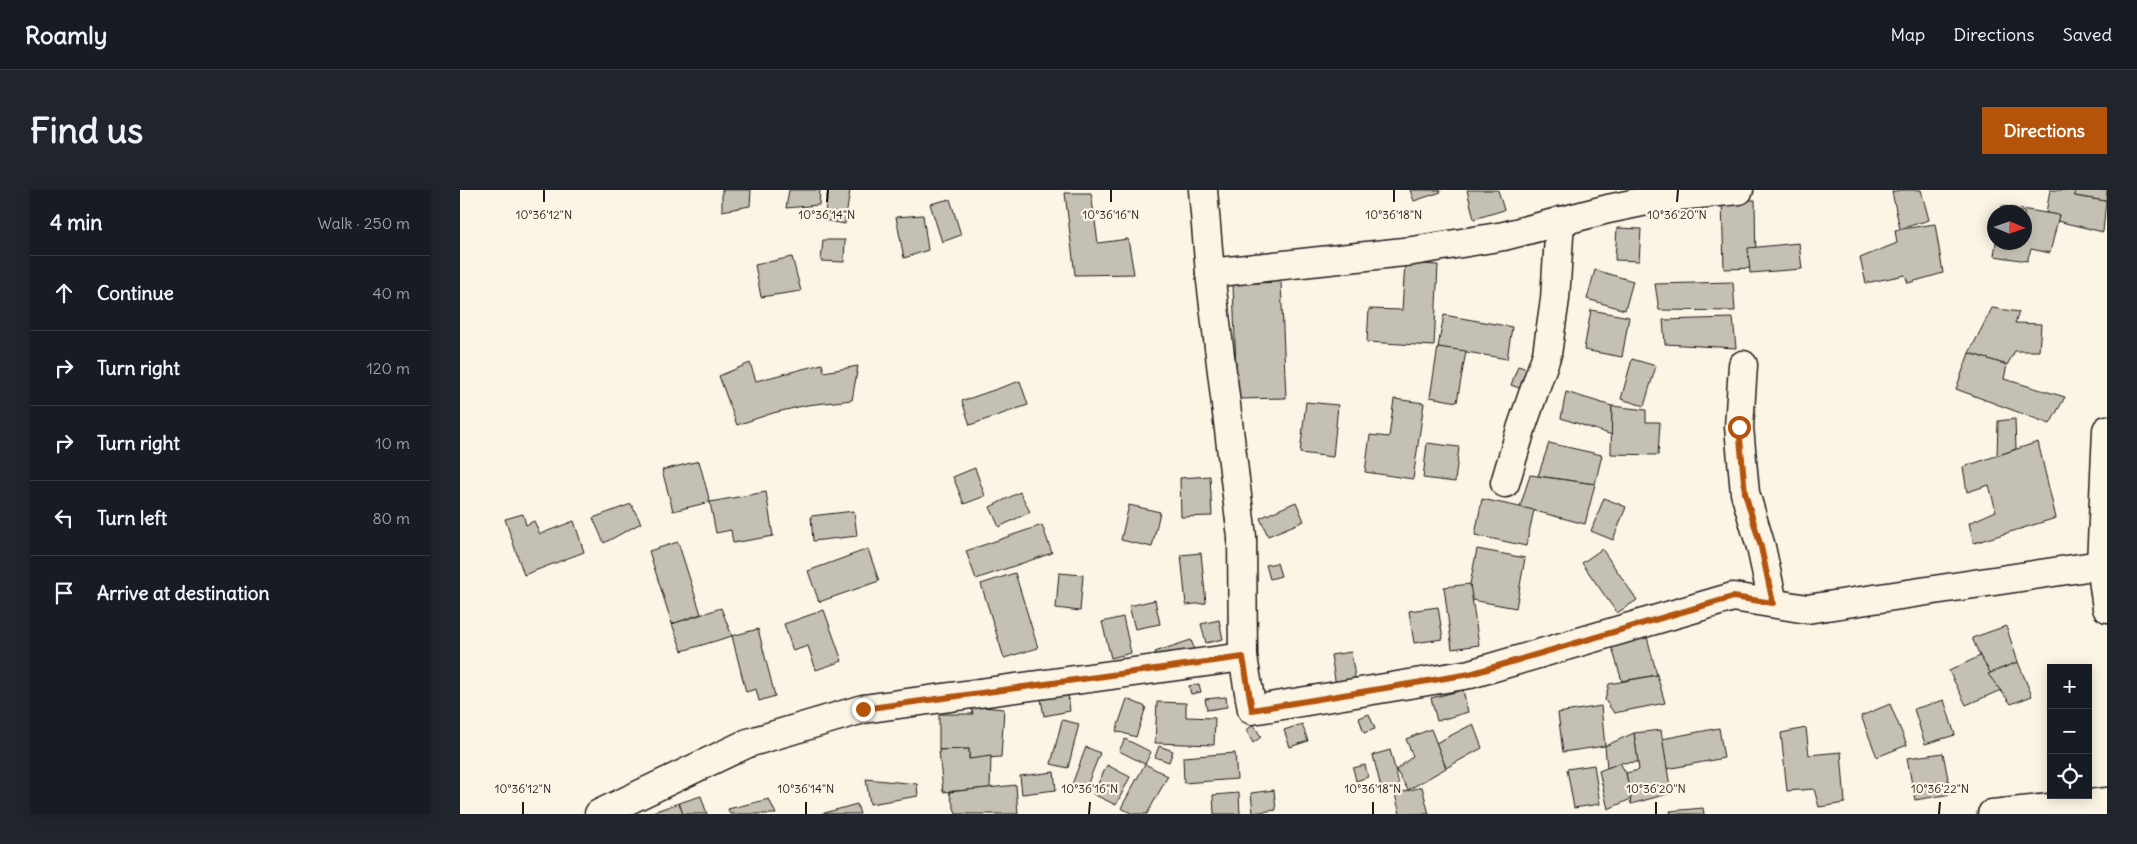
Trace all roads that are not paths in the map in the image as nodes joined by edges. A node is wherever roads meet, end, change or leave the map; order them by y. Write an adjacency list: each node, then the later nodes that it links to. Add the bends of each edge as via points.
1 (1203, 190): 4 (street)
2 (1739, 190): 3 (street, via 1666,197)
3 (1560, 221): 4 (street, via 1504,236 1413,251); 7 (street, via 1555,300 1547,354)
4 (1210, 273): 11 (street, via 1242,537)
5 (1743, 364): 9 (street, via 1739,427 1745,493)
6 (2107, 430): 8 (street)
7 (1505, 483)
8 (2104, 564): 9 (street, via 1807,609); 10 (street)
9 (1773, 603): 11 (street, via 1733,597 1470,674 1252,710)
10 (2107, 608)
11 (1243, 657): 13 (street, via 863,709 748,742)
12 (2107, 802): 14 (street)
13 (599, 814)
14 (1992, 814)

